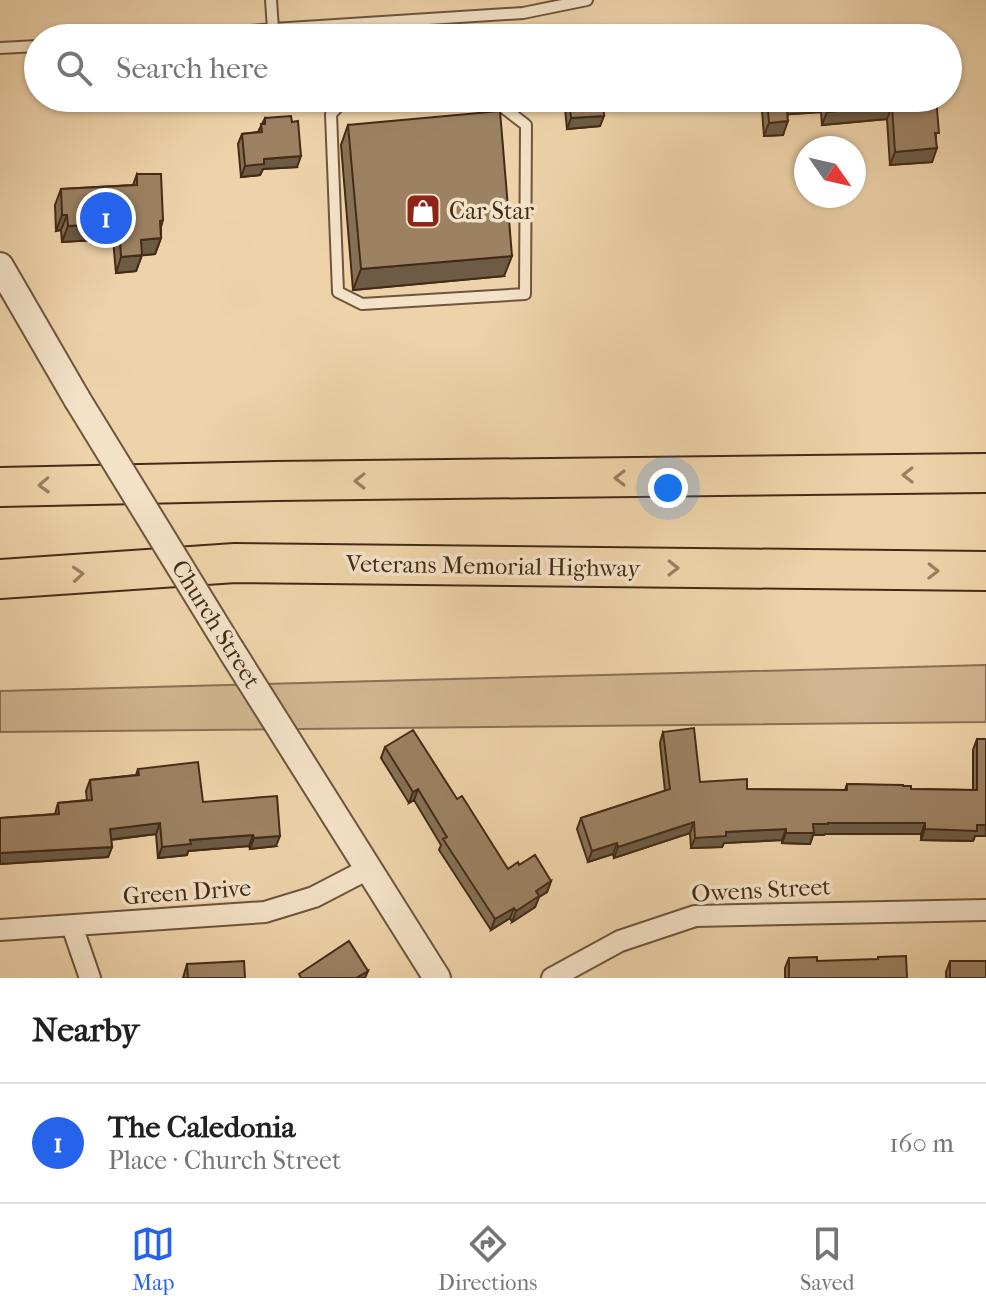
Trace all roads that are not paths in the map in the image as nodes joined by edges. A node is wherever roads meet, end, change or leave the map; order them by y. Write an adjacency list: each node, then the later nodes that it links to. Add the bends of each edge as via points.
1 (271, 0): 6 (lane)
2 (523, 0): 4 (lane)
3 (587, 0): 4 (lane)
4 (523, 13): 5 (lane)
5 (410, 21): 7 (lane); 8 (lane)
6 (273, 24)
7 (359, 24)
8 (410, 24)
9 (24, 47): 10 (lane)
10 (0, 48)
11 (333, 112): 12 (lane, via 338,292 362,304 525,294 526,125)
12 (509, 112)
13 (0, 266): 18 (street, Church Street, bridge)
14 (986, 473): 15 (highway, one-way to 15)
15 (0, 487)
16 (986, 571): 17 (highway, Veterans Memorial Highway, one-way to 16, via 235,563)
17 (0, 579)
18 (368, 869): 20 (street, Green Drive, via 314,897 265,912); 23 (street, Church Street)
19 (986, 910): 24 (street, Owens Street, via 695,916 620,941)
20 (72, 926): 21 (street, Green Drive); 22 (street)
21 (0, 930)
22 (90, 978)
23 (437, 978)
24 (552, 978)

